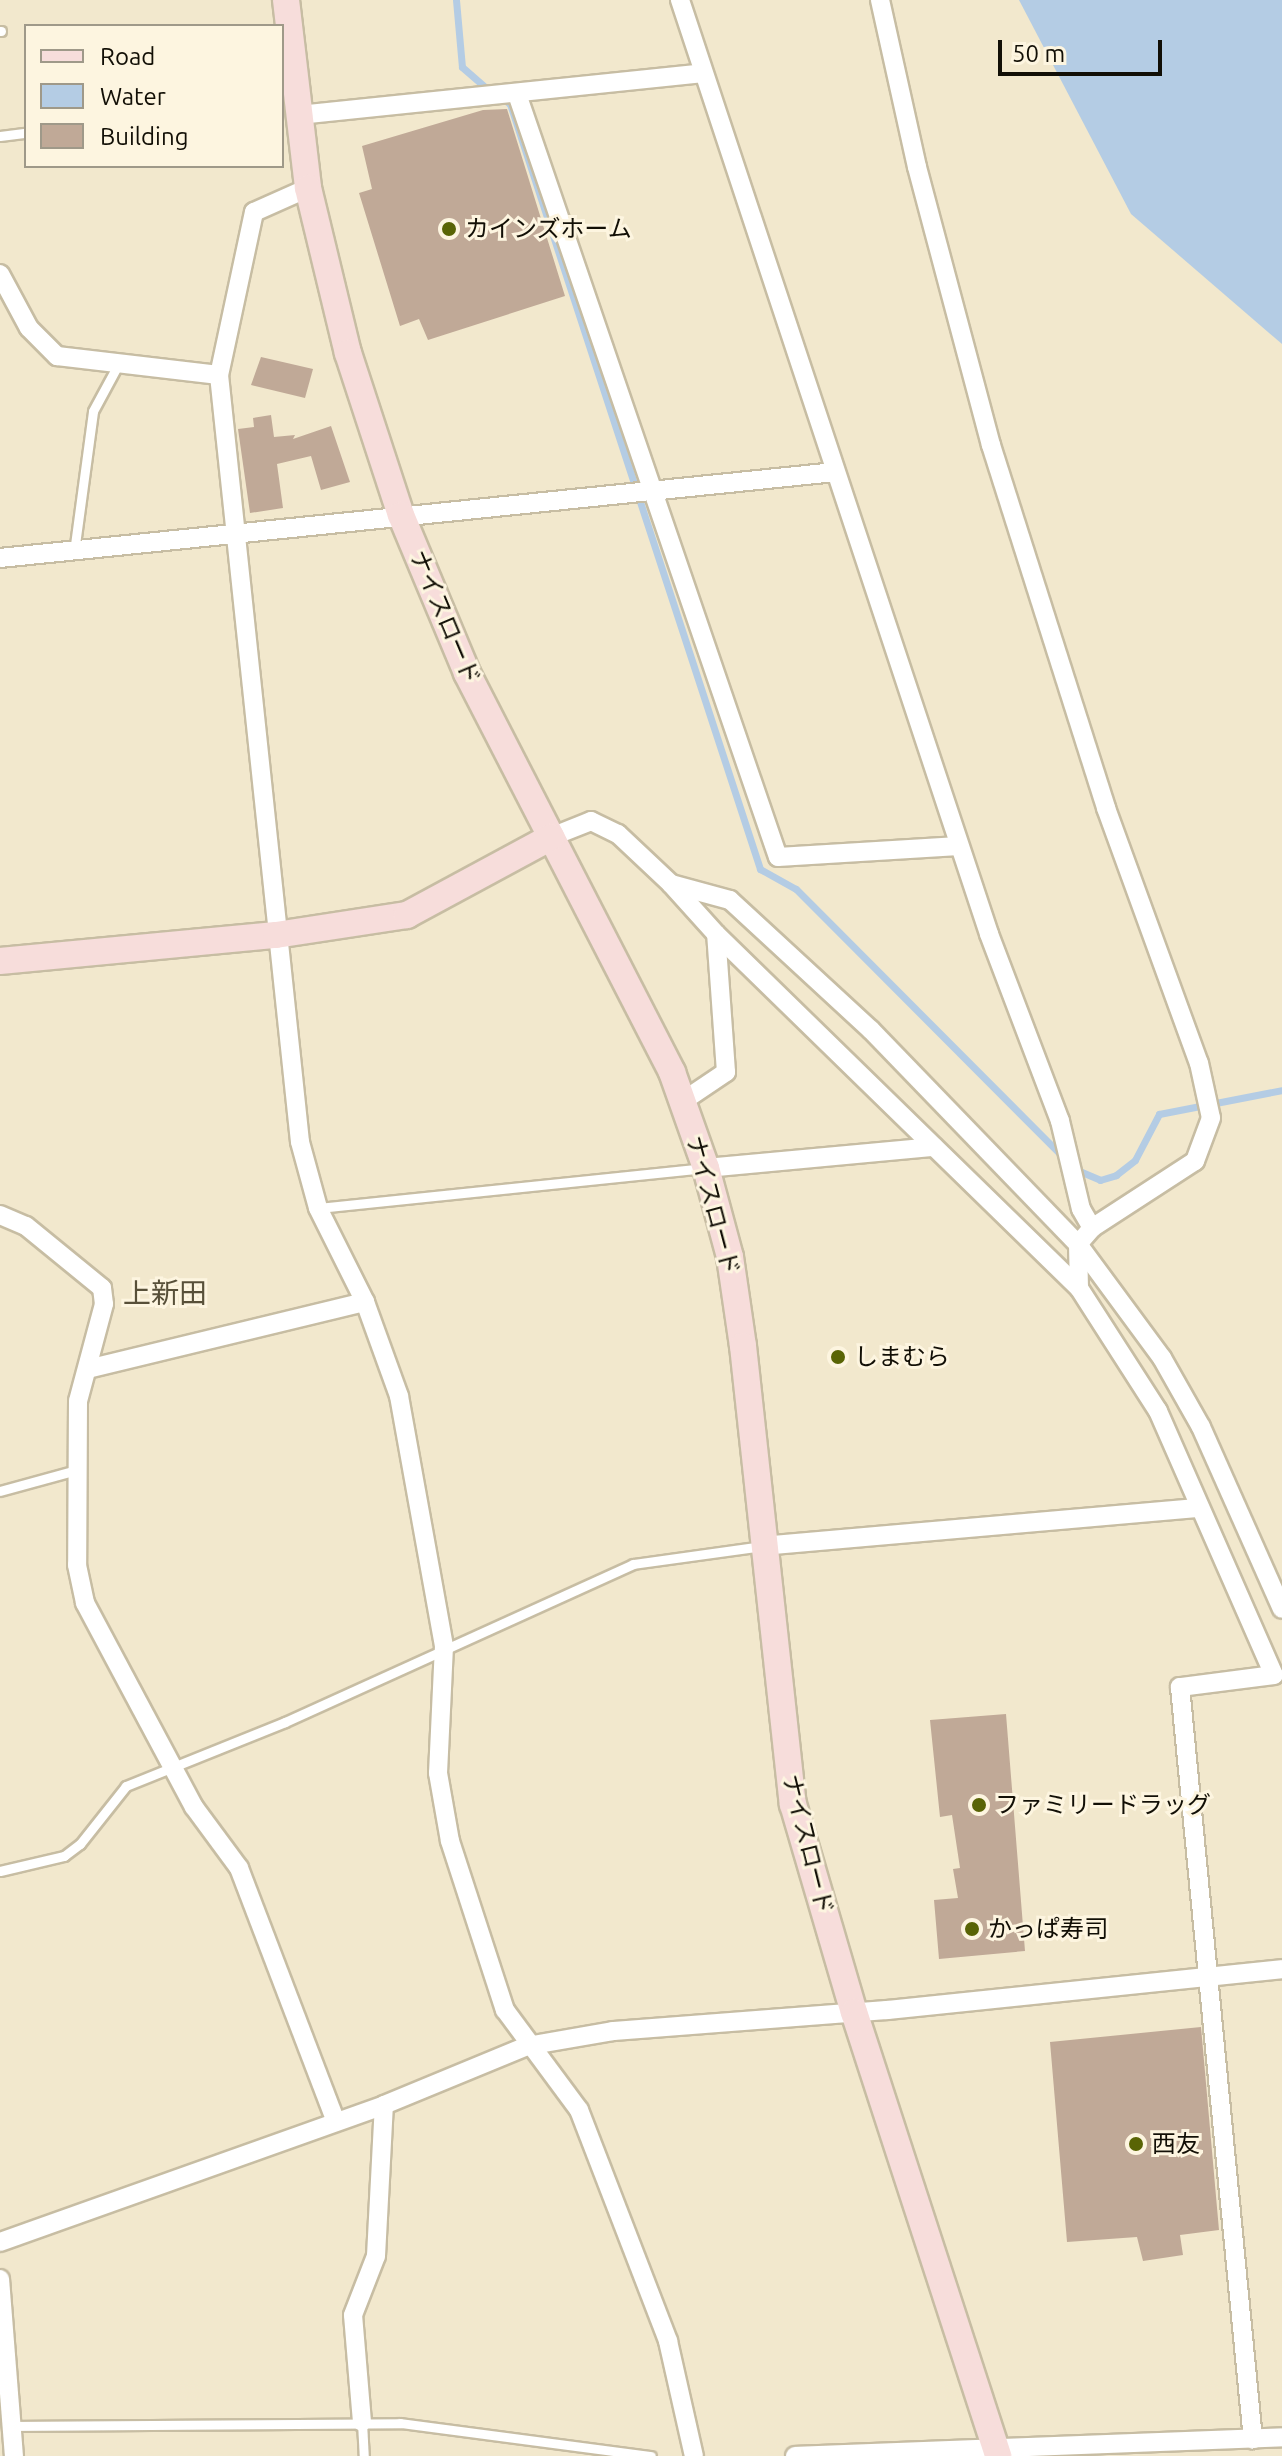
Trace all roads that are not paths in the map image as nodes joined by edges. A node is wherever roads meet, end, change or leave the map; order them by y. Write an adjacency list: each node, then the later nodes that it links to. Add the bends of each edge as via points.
1 (286, 0): 6 (street, ナイスロード)
2 (680, 0): 4 (street)
3 (880, 0): 30 (street, via 917,167 991,445 1106,808 1199,1063 1211,1118 1195,1161)
4 (702, 73): 5 (street); 13 (street)
5 (517, 94): 6 (street); 14 (street)
6 (290, 115): 9 (street, ナイスロード)
7 (24, 133): 8 (lane)
8 (0, 136)
9 (308, 188): 12 (street, via 254,212); 15 (street, ナイスロード, via 348,353)
10 (0, 274): 11 (street, via 29,328 57,356)
11 (119, 363): 12 (street); 17 (lane, via 93,411)
12 (219, 375): 16 (street)
13 (835, 472): 14 (street); 20 (street)
14 (655, 491): 15 (street); 20 (street, via 778,857)
15 (401, 515): 16 (street); 19 (street, ナイスロード, via 467,673)
16 (233, 538): 17 (street); 23 (street)
17 (74, 552): 18 (street)
18 (0, 558)
19 (551, 837): 21 (street, via 591,821 618,834); 23 (street, via 407,915); 25 (street, ナイスロード)
20 (959, 846): 30 (street, via 1060,1121 1081,1209)
21 (671, 884): 22 (street); 31 (street, via 730,900 871,1030)
22 (716, 934): 25 (street, via 726,1072); 26 (street)
23 (276, 935): 24 (street); 28 (street, via 300,1142)
24 (0, 961)
25 (683, 1101): 27 (street, ナイスロード)
26 (934, 1147): 27 (street); 32 (street)
27 (706, 1168): 28 (lane); 38 (street, ナイスロード, via 730,1257)
28 (318, 1208): 33 (street)
29 (0, 1215): 34 (street, via 26,1226 102,1288 104,1304)
30 (1092, 1228): 31 (street)
31 (1078, 1244): 32 (street); 39 (street, via 1162,1358 1201,1427)
32 (1079, 1288): 37 (street, via 1158,1411)
33 (365, 1302): 34 (street); 40 (street, via 399,1396)
34 (88, 1369): 35 (street, via 78,1401)
35 (77, 1470): 36 (lane); 41 (street, via 77,1565 85,1603)
36 (0, 1491)
37 (1199, 1508): 38 (street); 44 (street, via 1274,1675 1180,1687)
38 (762, 1546): 40 (lane, via 633,1564); 45 (street, ナイスロード, via 793,1804)
39 (1282, 1609)
40 (444, 1646): 41 (lane, via 285,1722); 46 (street, via 438,1773 450,1841 492,1979)
41 (173, 1767): 42 (lane, via 126,1786 105,1806 80,1844 64,1856); 48 (street, via 194,1807 239,1868)
42 (0, 1871)
43 (1282, 1969): 44 (street)
44 (1207, 1978): 45 (street); 54 (street)
45 (854, 2012): 46 (street, via 613,2031); 55 (street, ナイスロード)
46 (527, 2046): 47 (street); 59 (street, via 579,2110 668,2341)
47 (384, 2105): 48 (street); 51 (street, via 376,2256 353,2315)
48 (335, 2120): 49 (street)
49 (0, 2242)
50 (0, 2279): 52 (street)
51 (362, 2422): 52 (lane); 57 (lane); 58 (lane)
52 (11, 2426): 56 (street)
53 (1282, 2437): 54 (street)
54 (1253, 2439): 55 (street)
55 (997, 2452): 60 (street)
56 (14, 2456)
57 (364, 2456)
58 (651, 2456)
59 (694, 2456)
60 (795, 2456)

